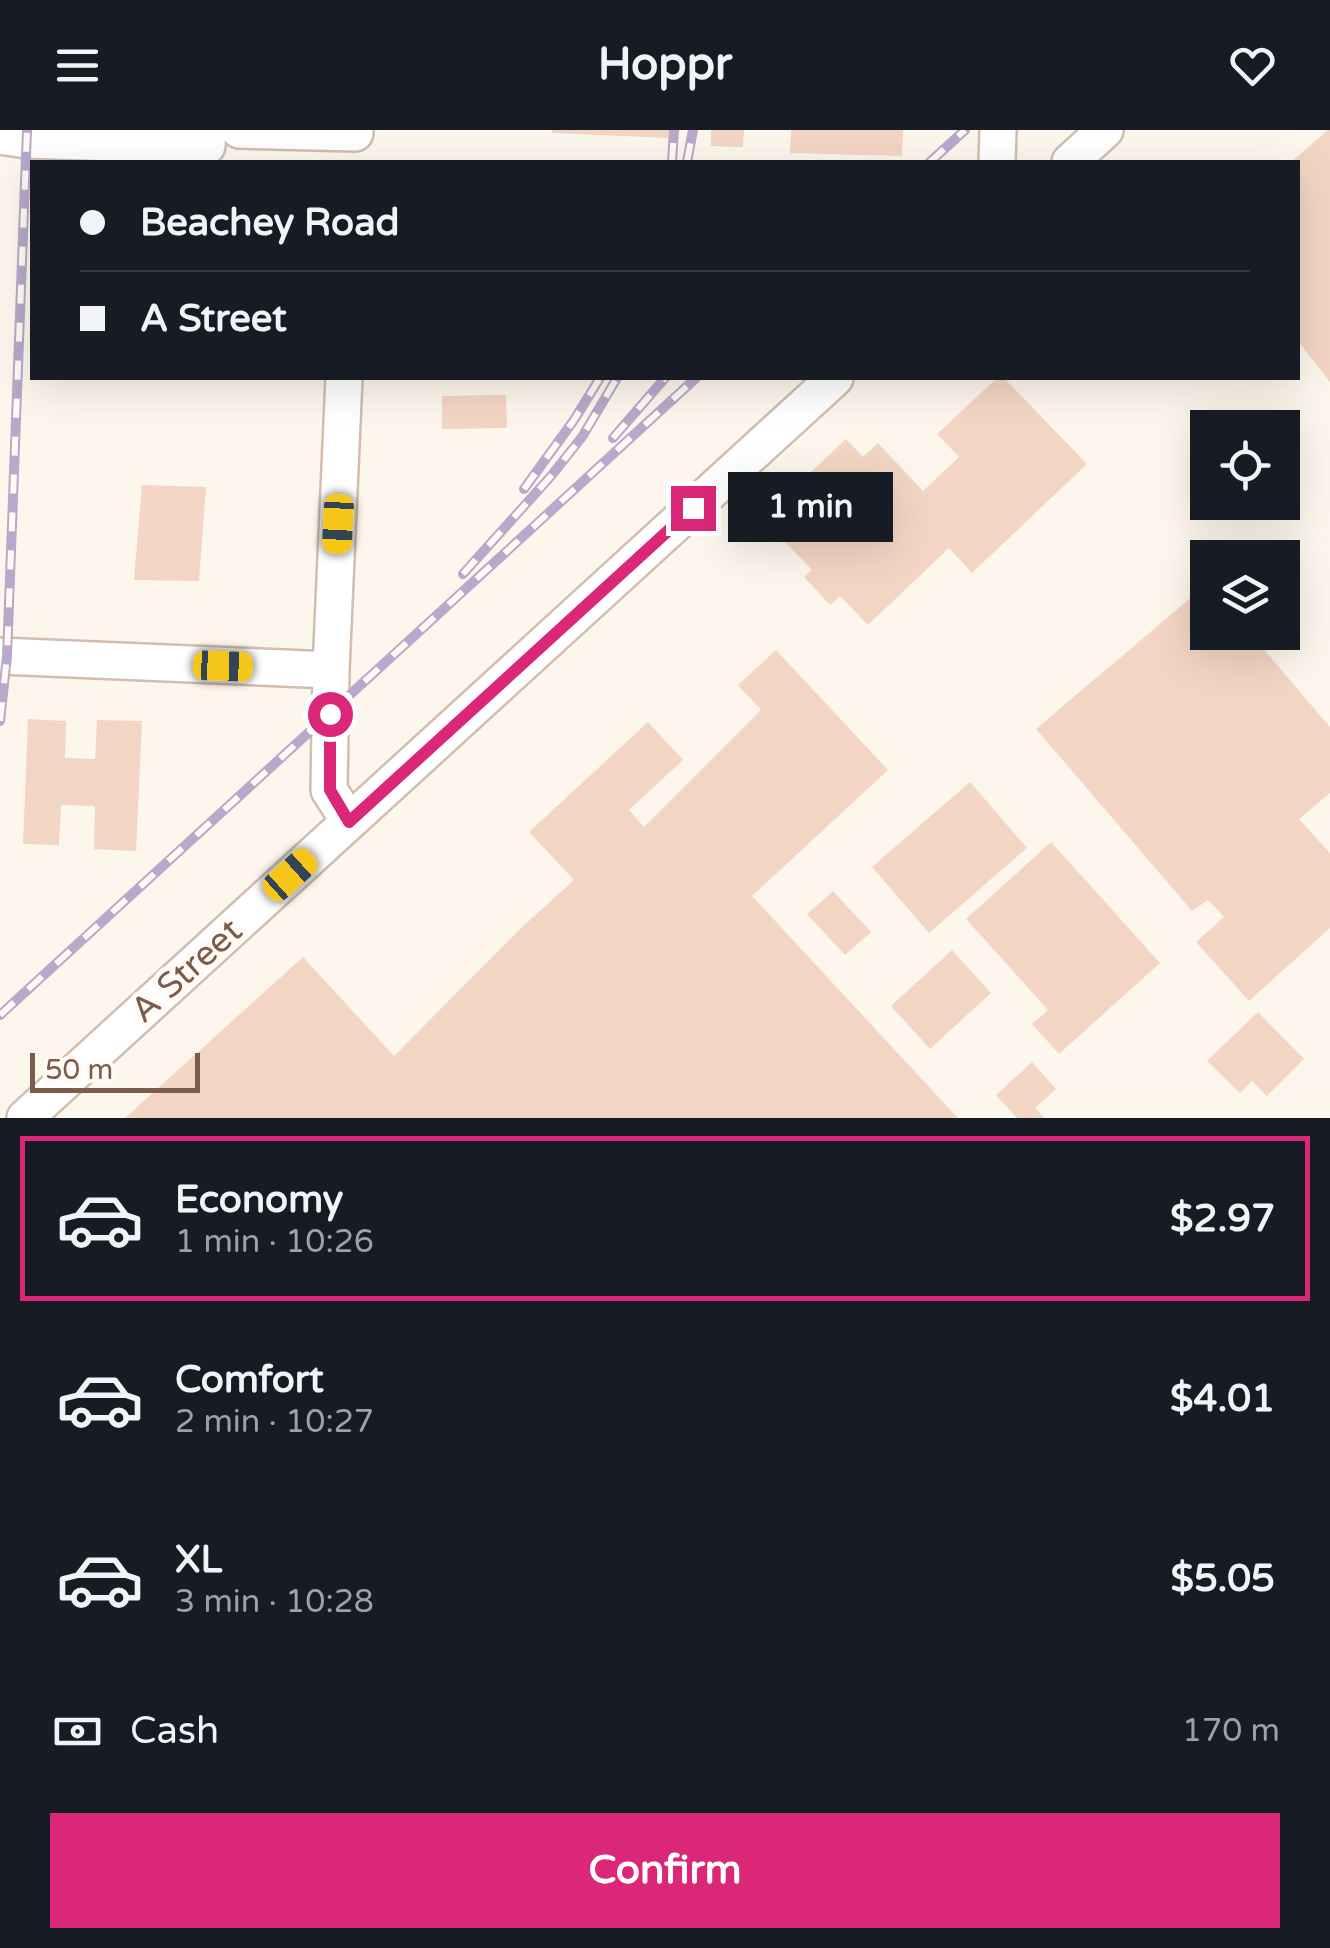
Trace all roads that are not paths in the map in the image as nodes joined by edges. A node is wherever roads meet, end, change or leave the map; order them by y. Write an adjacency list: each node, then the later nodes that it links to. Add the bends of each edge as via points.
1 (208, 130): 5 (street, via 208,146)
2 (238, 130): 6 (street)
3 (998, 130): 7 (street)
4 (1106, 130): 8 (street)
5 (0, 136)
6 (355, 142)
7 (997, 160)
8 (1072, 160)
9 (344, 380): 12 (street)
10 (833, 380): 13 (street, A Street)
11 (0, 656): 12 (street)
12 (332, 670): 13 (street, via 330,790)
13 (349, 822): 14 (street, A Street)
14 (25, 1118)

